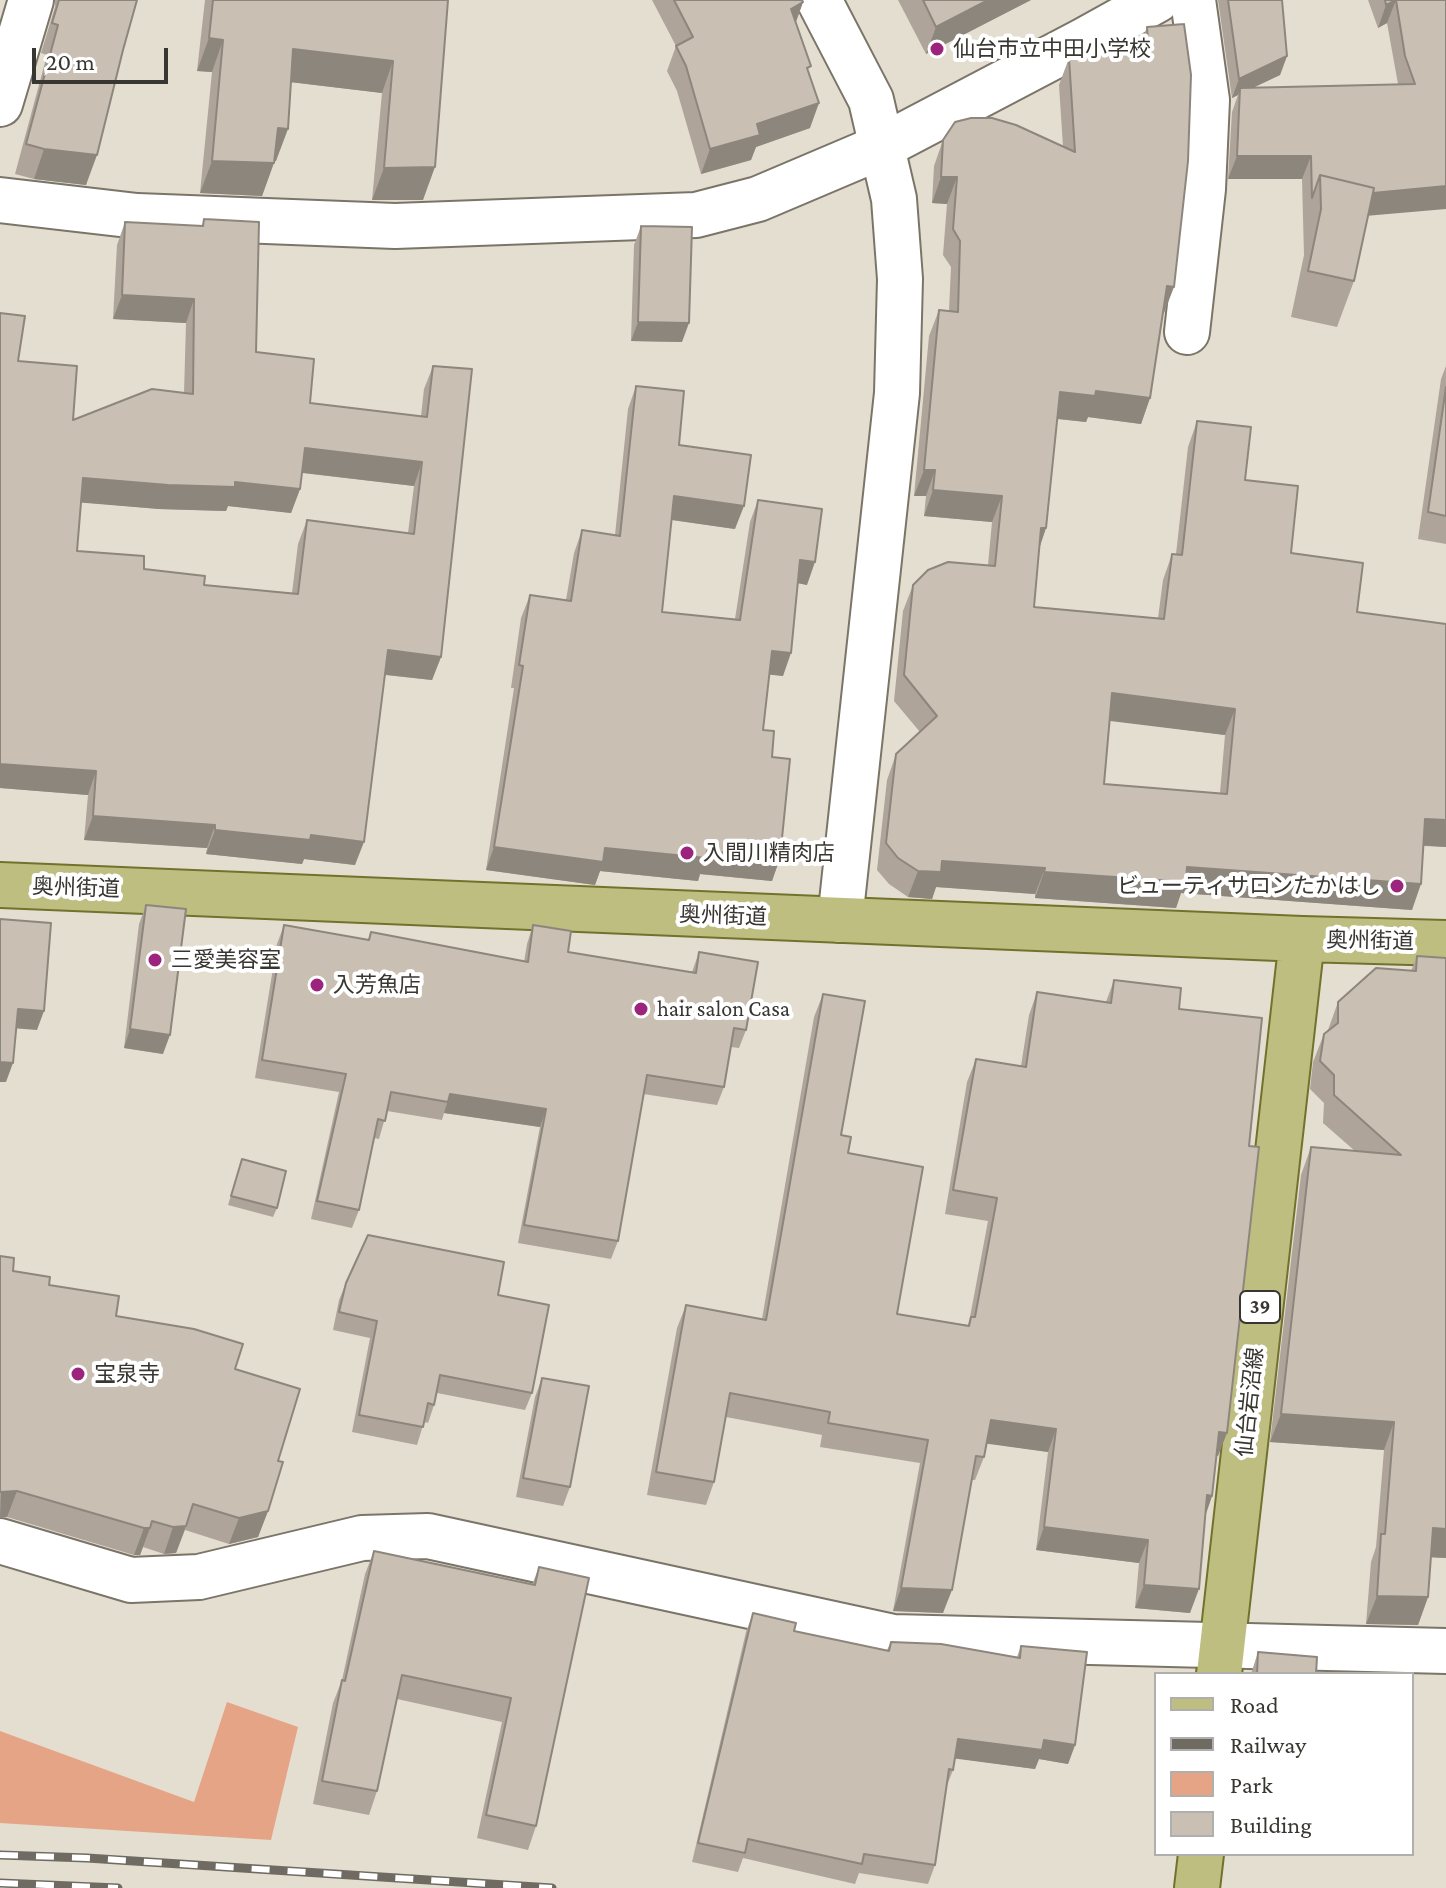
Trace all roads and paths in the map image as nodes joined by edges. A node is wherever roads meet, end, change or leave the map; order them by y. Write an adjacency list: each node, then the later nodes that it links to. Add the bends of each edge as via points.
1 (31, 0): 5 (street)
2 (819, 0): 6 (street, via 871,100)
3 (1157, 0): 6 (street)
4 (1193, 0): 8 (street, via 1207,100)
5 (0, 104)
6 (883, 146): 7 (street, via 758,199 696,215 395,226 137,216); 10 (street, via 894,199 900,279 897,393)
7 (0, 200)
8 (1187, 332)
9 (0, 885): 10 (main road, 奥州街道)
10 (840, 920): 11 (main road, 奥州街道)
11 (1302, 939): 12 (main road, 奥州街道); 15 (main road, 仙台岩沼線 / 39)
12 (1446, 943)
13 (0, 1541): 15 (street, via 131,1580 199,1577 362,1538 428,1536 893,1637)
14 (1446, 1651): 15 (street)
15 (1221, 1659)
16 (1201, 1856): 17 (main road)
17 (1197, 1888)

